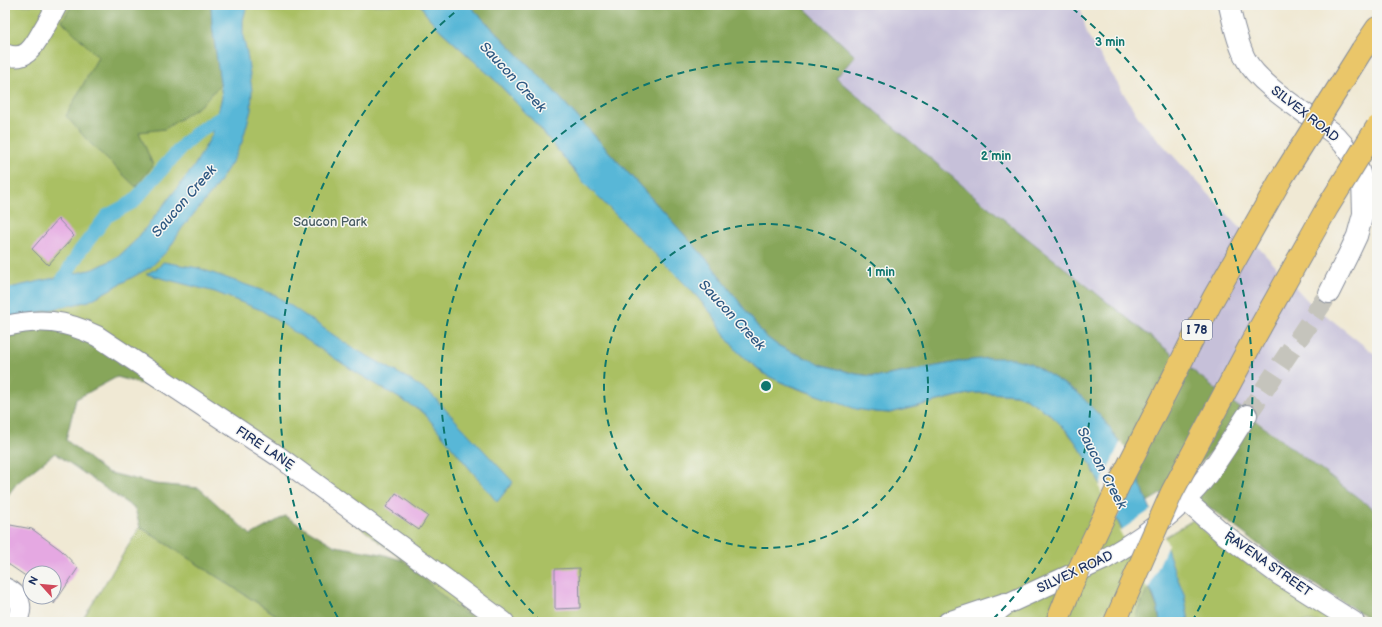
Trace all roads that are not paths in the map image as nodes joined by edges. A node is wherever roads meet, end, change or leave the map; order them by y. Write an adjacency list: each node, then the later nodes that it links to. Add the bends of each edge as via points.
1 (57, 5): 4 (street, via 37,42 28,52 18,56)
2 (1229, 5): 6 (street, SILVEX ROAD, via 1240,45 1251,68 1266,83 1335,136 1358,167 1362,179 1363,214 1357,236)
3 (1377, 28): 16 (highway, I 78, bridge, via 1281,179 1213,299 1122,478)
4 (5, 54)
5 (1377, 127): 17 (highway, bridge, via 1296,263 1172,492)
6 (1329, 293)
7 (5, 326): 13 (street, FIRE LANE, via 56,322 74,326 97,336 278,456)
8 (1247, 415): 9 (street, via 1215,465)
9 (1186, 500): 11 (street, SILVEX ROAD, bridge, via 1162,521 1118,551); 18 (street, RAVENA STREET, via 1225,535 1278,574)
10 (5, 588): 12 (street, via 12,591 20,602 20,611)
11 (1016, 599): 14 (street); 15 (street, SILVEX ROAD, via 999,610)
12 (15, 622)
13 (504, 622)
14 (948, 622)
15 (989, 622)
16 (1056, 622)
17 (1115, 622)
18 (1354, 622)

